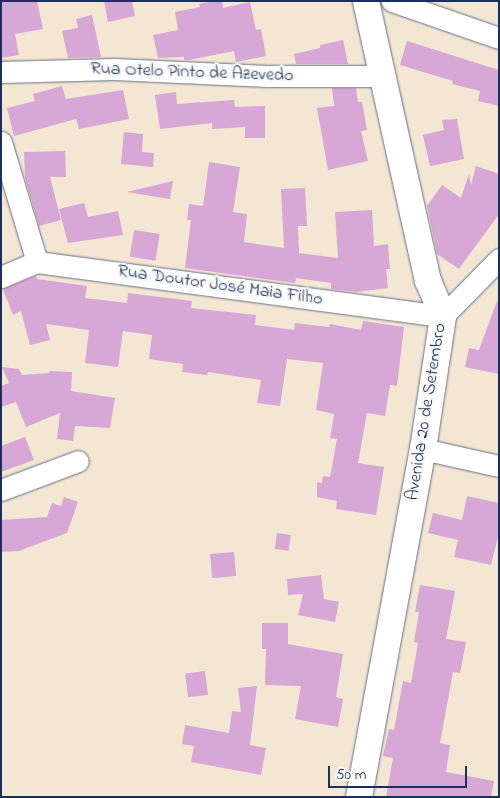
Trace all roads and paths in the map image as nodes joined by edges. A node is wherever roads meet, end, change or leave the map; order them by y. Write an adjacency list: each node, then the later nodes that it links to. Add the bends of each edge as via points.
1 (366, 1): 5 (street, Avenida 20 de Setembro)
2 (392, 1): 3 (street)
3 (499, 38)
4 (1, 72): 5 (street, Rua Otelo Pinto de Azevedo, via 114,69 268,76)
5 (382, 76): 10 (street, Avenida 20 de Setembro, via 428,281)
6 (1, 142): 8 (street)
7 (499, 259): 10 (street)
8 (37, 262): 9 (street); 10 (street, Rua Doutor José Maia Filho)
9 (1, 278)
10 (442, 316): 11 (street, Avenida 20 de Setembro)
11 (423, 449): 13 (street); 15 (street, Avenida 20 de Setembro)
12 (78, 461): 14 (street)
13 (499, 466)
14 (1, 490)
15 (359, 797)

